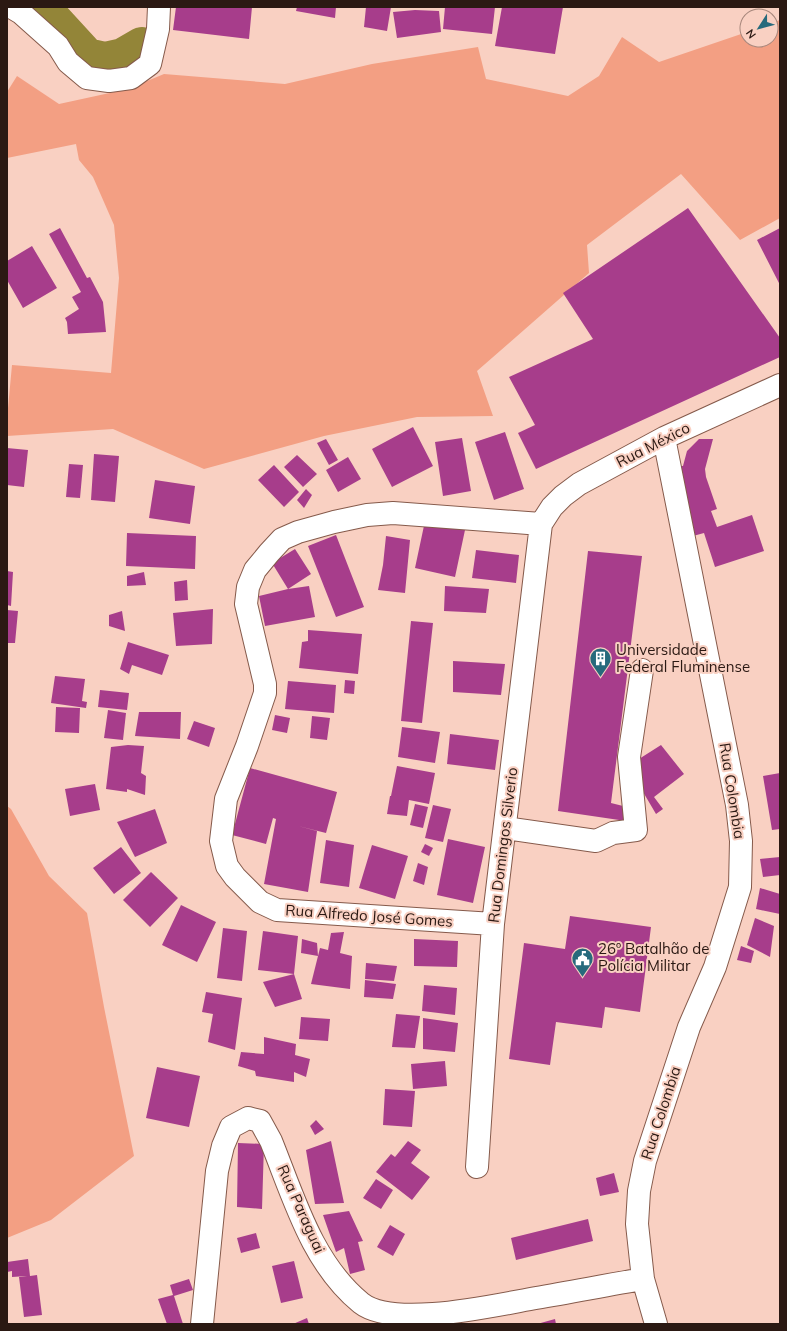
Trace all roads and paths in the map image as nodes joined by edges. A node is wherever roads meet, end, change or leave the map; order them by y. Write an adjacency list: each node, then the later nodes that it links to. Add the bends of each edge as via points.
1 (11, 7): 2 (street, via 58,46 68,62 87,78 109,81 131,78 150,64 158,29)
2 (159, 7)
3 (780, 385): 4 (street, Rua México)
4 (664, 438): 5 (street, Rua México, via 574,488 552,507); 10 (street, Rua Colombia, via 737,805 741,841 740,887 715,967 689,1027 645,1161 639,1191 637,1224)
5 (541, 524): 7 (street, Rua Domingos Silverio); 8 (street, Rua Alfredo José Gomes, via 393,513 334,522 282,539 255,570 247,593 246,604 265,693 224,805 221,841 227,866 235,877 260,902 277,910)
6 (642, 670): 7 (street, via 629,757 636,830 613,833 596,841)
7 (505, 828): 8 (street, Rua Domingos Silverio)
8 (493, 924): 9 (street, Rua Domingos Silverio)
9 (477, 1167)
10 (643, 1279): 11 (street, Rua Paraguai, via 451,1313 414,1315 372,1310 346,1289 327,1265 312,1241 272,1141 260,1121 248,1118 230,1127 217,1171); 12 (street, Rua Colombia)
11 (202, 1324)
12 (656, 1324)

